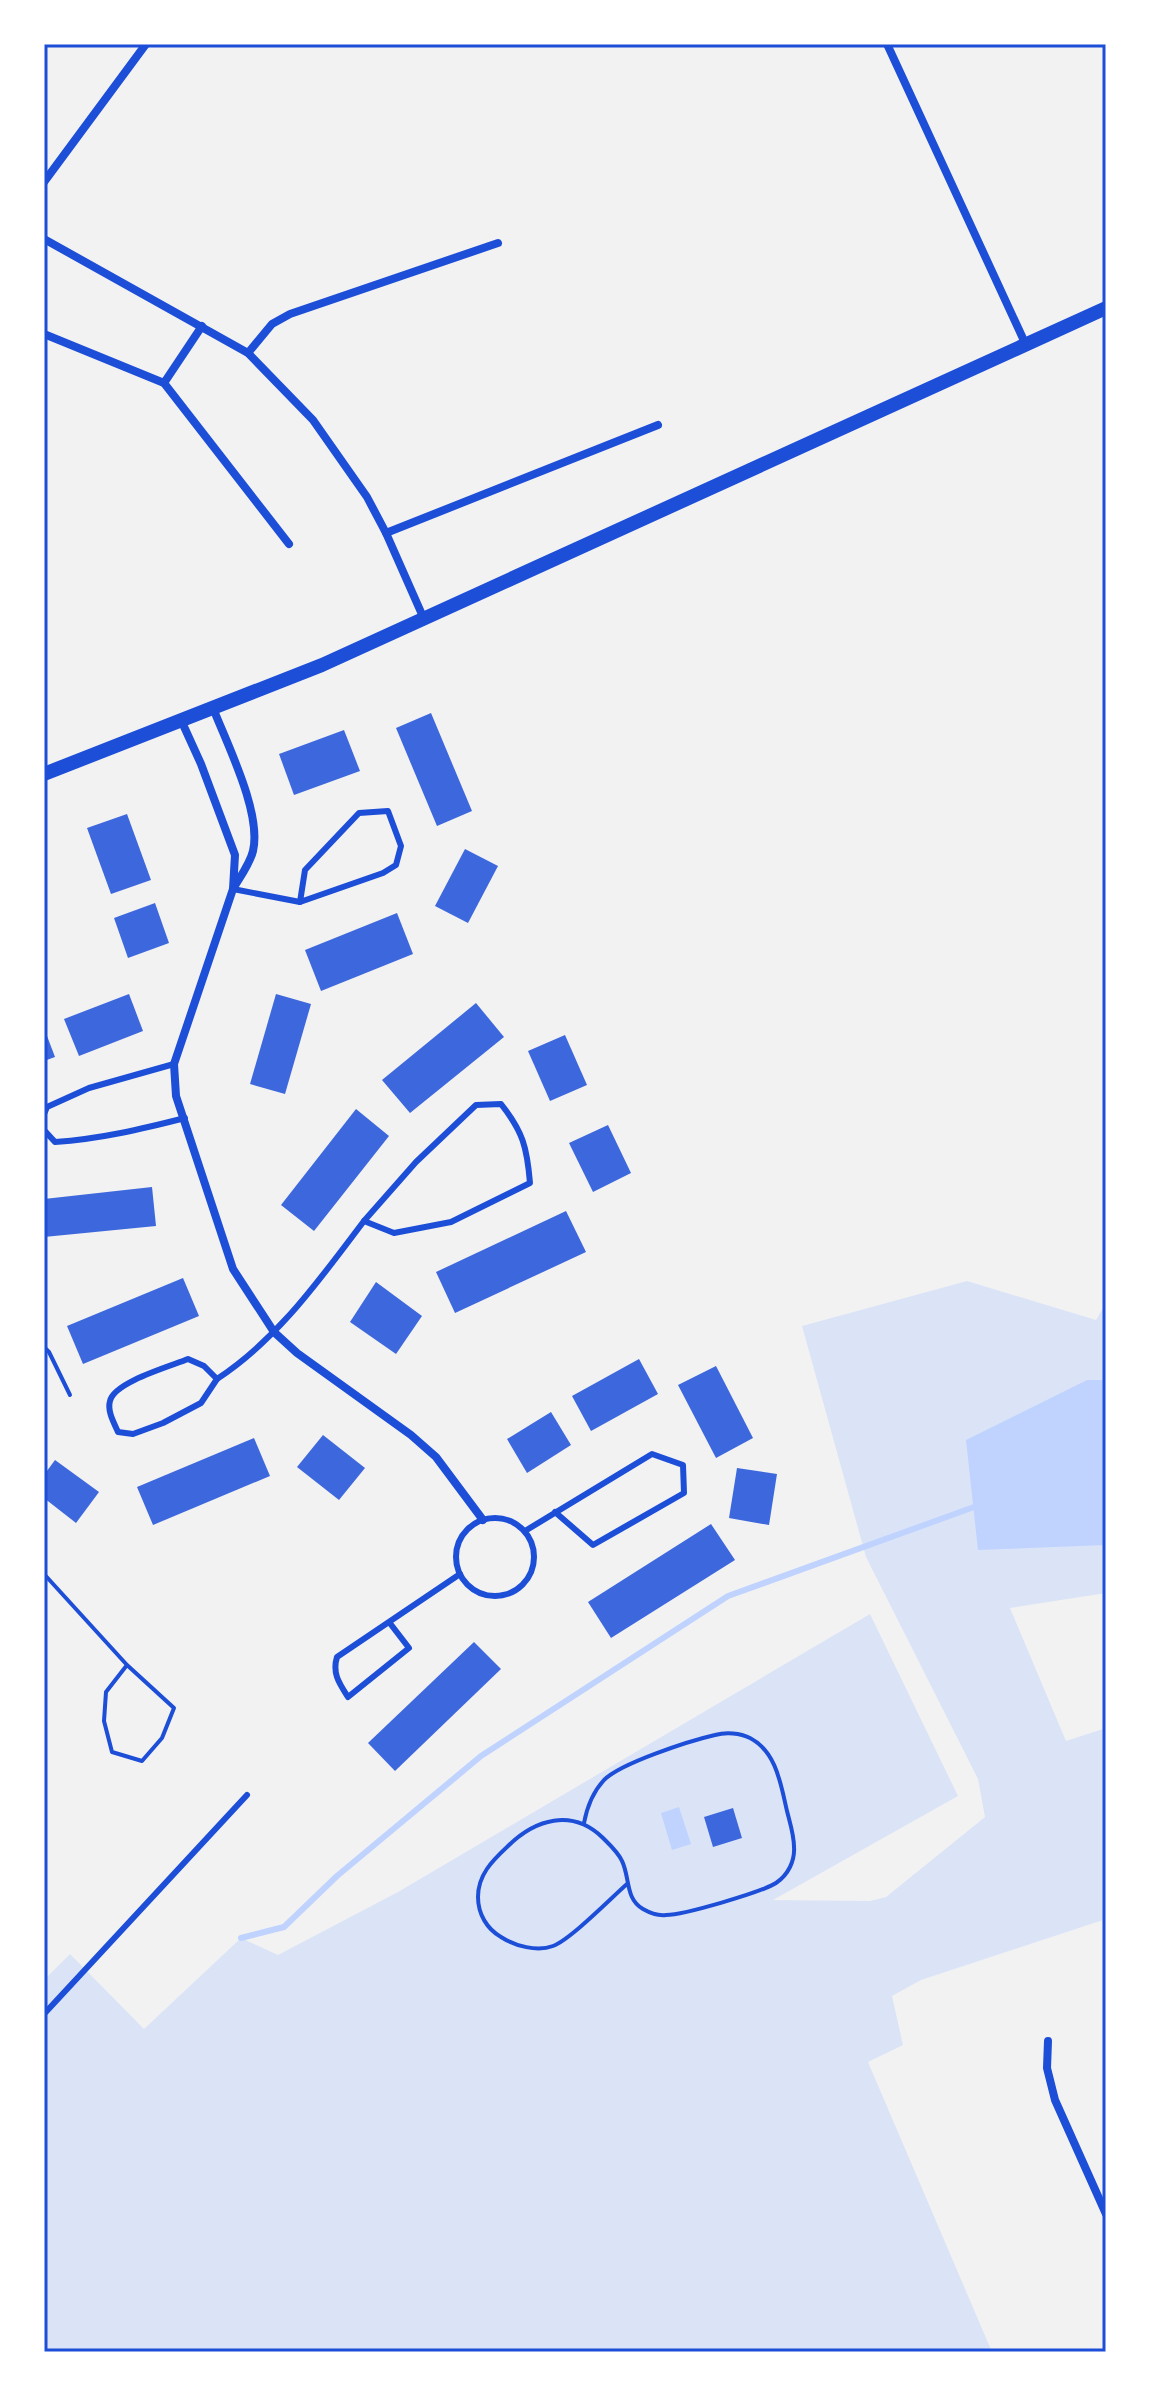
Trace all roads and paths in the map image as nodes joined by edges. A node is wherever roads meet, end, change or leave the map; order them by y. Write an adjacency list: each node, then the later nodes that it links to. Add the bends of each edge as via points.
1 (146, 44): 3 (street)
2 (887, 44): 9 (street)
3 (44, 182)
4 (44, 239): 7 (street)
5 (498, 243): 10 (street, via 290,314 272,324)
6 (1106, 308): 9 (street)
7 (202, 326): 10 (street); 11 (street)
8 (44, 334): 11 (street)
9 (1026, 345): 15 (street)
10 (248, 353): 13 (street, via 313,420)
11 (164, 383): 14 (street)
12 (658, 425): 13 (street)
13 (386, 533): 15 (street)
14 (289, 544)
15 (424, 620): 16 (street)
16 (213, 708): 17 (street); 19 (street, via 255,830 253,852)
17 (181, 720): 18 (street); 19 (street, via 235,855)
18 (44, 774)
19 (233, 889): 20 (lane); 21 (street)
20 (300, 902): 20 (lane, via 396,865 401,846 388,811 359,813 305,870)
21 (174, 1064): 22 (lane, via 89,1088 47,1107); 23 (street, via 176,1096)
22 (44, 1114)
23 (185, 1118): 24 (lane, via 83,1140 55,1142); 26 (street, via 233,1269)
24 (44, 1130)
25 (364, 1221): 25 (lane, via 394,1233 451,1222 530,1183 519,1127 501,1104 476,1105); 26 (lane)
26 (274, 1332): 28 (lane); 31 (street, via 436,1457)
27 (44, 1347): 29 (path)
28 (217, 1379): 28 (lane, via 201,1403 133,1434 118,1432 109,1402 115,1392 139,1378 188,1359)
29 (70, 1395)
30 (555, 1512): 30 (lane, via 652,1454 683,1465 684,1493 593,1545); 32 (lane)
31 (483, 1520): 32 (lane, via 506,1519); 34 (lane, via 462,1536 456,1562)
32 (525, 1531): 34 (lane, via 535,1556 527,1581 517,1590 491,1597 467,1586)
33 (44, 1574): 36 (path)
34 (460, 1574): 35 (lane)
35 (389, 1622): 35 (lane, via 337,1657 333,1668 348,1697 409,1648)
36 (127, 1665): 36 (path, via 106,1692 104,1721 112,1752 142,1761 162,1738 174,1708)
37 (247, 1795): 40 (lane)
38 (584, 1823): 39 (path, via 617,1853); 39 (path, via 561,1820 529,1830 487,1866 478,1899 487,1925 521,1946 549,1947); 39 (path, via 596,1789 613,1772 634,1762 717,1734 750,1738 766,1752 779,1777 794,1839 793,1860 783,1877 767,1888 664,1916 639,1907)
39 (627, 1884)
40 (44, 2014)
41 (1048, 2041): 42 (street, via 1047,2068 1055,2100)
42 (1106, 2214)

